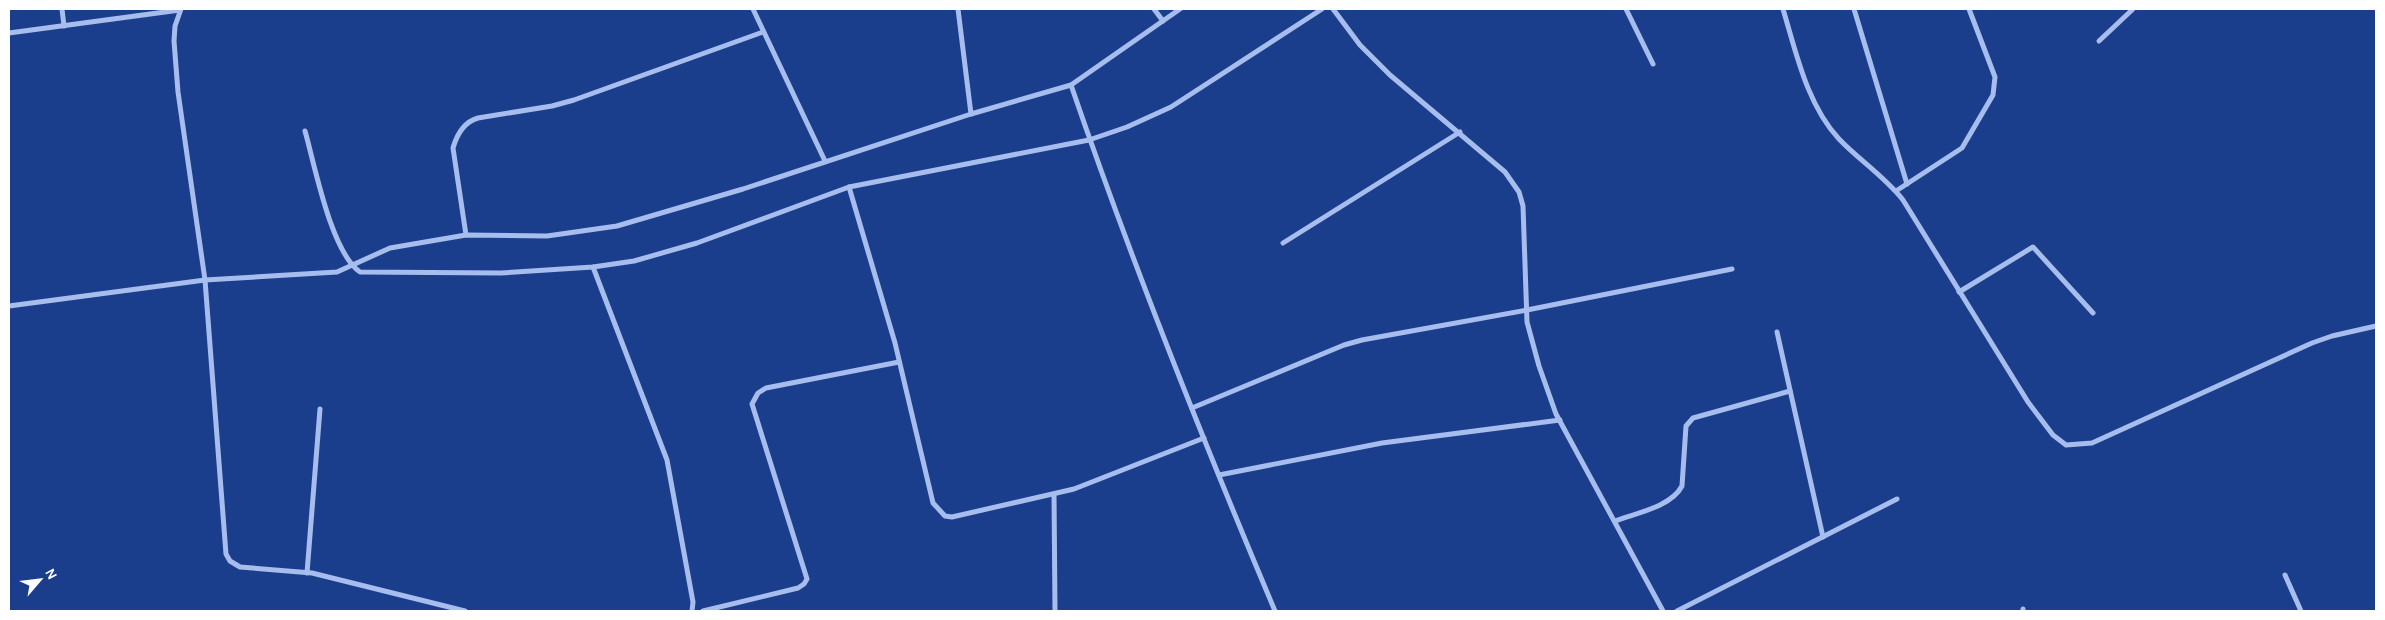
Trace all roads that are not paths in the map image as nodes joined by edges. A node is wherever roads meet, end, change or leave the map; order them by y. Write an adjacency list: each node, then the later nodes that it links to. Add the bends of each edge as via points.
1 (62, 9): 15 (street)
2 (180, 9): 15 (street); 34 (street, via 174,41 178,92)
3 (753, 9): 16 (street)
4 (958, 9): 21 (street)
5 (1154, 9): 14 (street)
6 (1180, 9): 14 (street)
7 (1322, 9): 24 (street, via 1171,107)
8 (1334, 9): 23 (street, via 1360,45 1390,75)
9 (1626, 9): 19 (street)
10 (1783, 9): 28 (street, via 1816,105 1838,138)
11 (1854, 9): 26 (street)
12 (1969, 9): 26 (street, via 1995,77 1993,95 1962,148)
13 (2133, 9): 18 (street)
14 (1163, 21): 20 (street)
15 (64, 26): 17 (street)
16 (763, 32): 25 (street); 29 (street, via 574,100 467,122 453,148)
17 (9, 33)
18 (2099, 41)
19 (1653, 64)
20 (1071, 85): 21 (street); 24 (street)
21 (971, 114): 25 (street)
22 (305, 131): 31 (street, via 338,244)
23 (1460, 132): 30 (street); 37 (street, via 1505,172 1519,192 1523,206)
24 (1089, 140): 27 (street); 43 (street)
25 (825, 161): 29 (street, via 617,226 547,236)
26 (1907, 184): 28 (street)
27 (849, 187): 32 (street, via 697,243 634,261); 41 (street)
28 (1896, 191): 35 (street)
29 (466, 235): 31 (street, via 390,248)
30 (1284, 243)
31 (351, 266): 32 (street, via 360,272 374,273 501,273); 34 (street, via 338,272)
32 (594, 267): 55 (street, via 667,460)
33 (1732, 269): 37 (street)
34 (206, 280): 36 (street); 52 (street, via 226,554 240,567)
35 (1959, 292): 38 (street, via 2033,247); 39 (street, via 2028,402 2053,435 2066,445 2092,443 2312,343)
36 (9, 306)
37 (1527, 310): 43 (street, via 1353,343); 45 (street, via 1539,366)
38 (2093, 313)
39 (2376, 326)
40 (1777, 332): 42 (street)
41 (899, 362): 48 (street, via 933,503 945,516); 56 (street, via 766,388 754,398 752,404 807,579 798,588)
42 (1790, 392): 50 (street, via 1693,418 1686,426 1679,492 1669,500); 51 (street)
43 (1192, 408): 46 (street)
44 (320, 409): 52 (street)
45 (1560, 420): 47 (street, via 1382,443); 50 (street)
46 (1204, 438): 47 (street); 48 (street)
47 (1219, 474): 58 (street)
48 (1054, 494): 57 (street)
49 (1897, 499): 51 (street)
50 (1615, 521): 59 (street)
51 (1824, 536): 60 (street)
52 (307, 573): 54 (street)
53 (2285, 575): 61 (street)
54 (465, 611)
55 (692, 611)
56 (703, 611)
57 (1054, 611)
58 (1275, 611)
59 (1662, 611)
60 (1678, 611)
61 (2302, 611)

